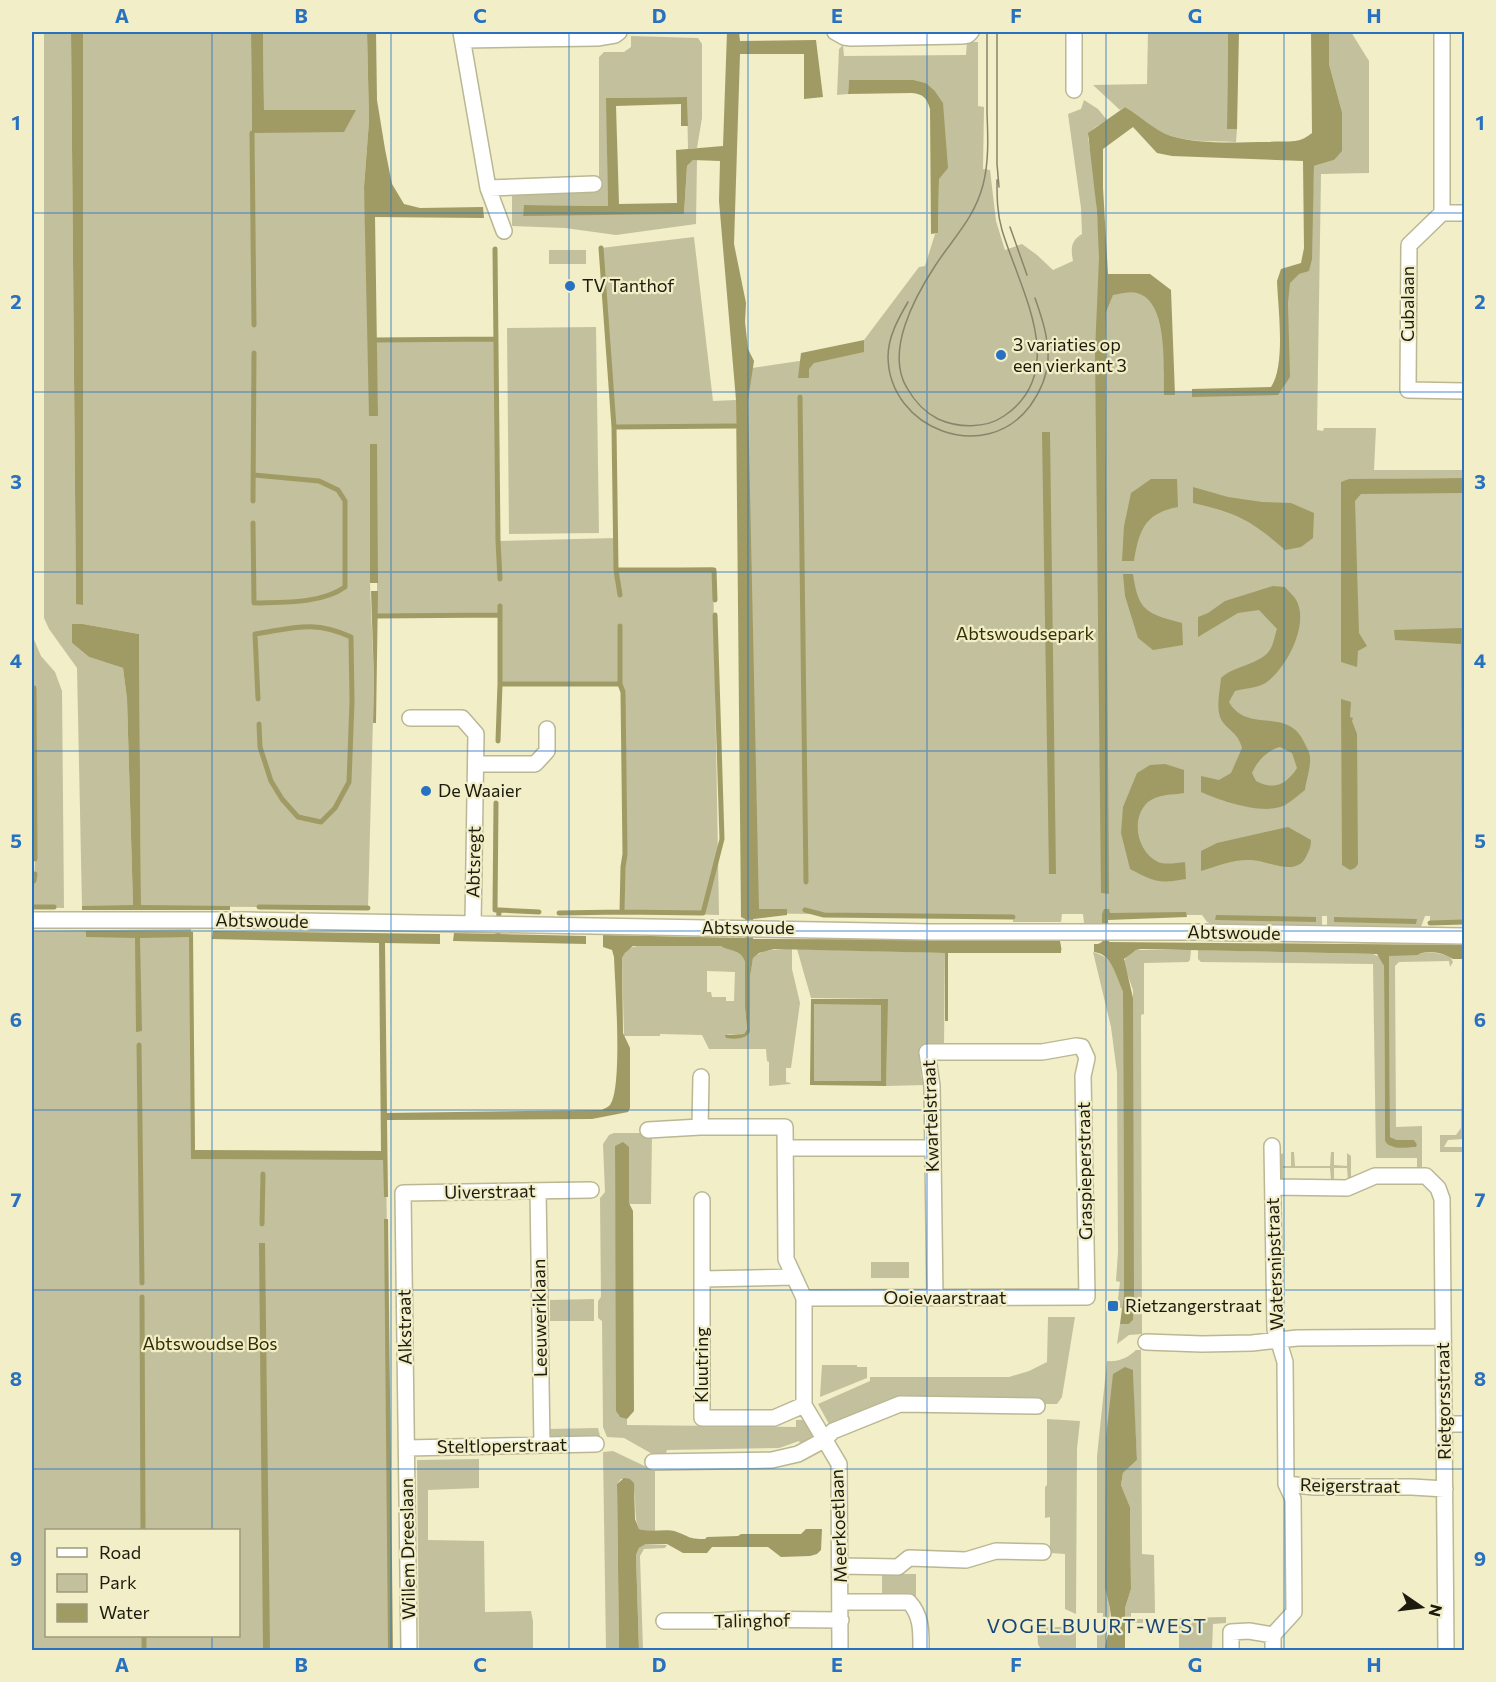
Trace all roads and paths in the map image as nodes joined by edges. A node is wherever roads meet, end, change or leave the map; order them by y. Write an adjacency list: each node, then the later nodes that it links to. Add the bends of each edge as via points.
1 (619, 32): 6 (street, via 597,38)
2 (835, 32): 3 (street, via 851,38 962,36)
3 (971, 32)
4 (1074, 32): 7 (street)
5 (1442, 32): 10 (street)
6 (462, 35): 9 (street)
7 (1074, 90)
8 (594, 184): 9 (street)
9 (488, 188): 12 (street)
10 (1442, 213): 11 (street); 13 (street, Cubalaan, via 1408,245 1408,390)
11 (1464, 213)
12 (504, 231)
13 (1464, 391)
14 (410, 718): 16 (street, Abtsregt, via 462,718 476,734)
15 (547, 729): 16 (street, via 547,751 535,764)
16 (476, 764): 18 (street, Abtsregt)
17 (32, 920): 18 (street, Abtswoude)
18 (473, 924): 19 (street, Abtswoude)
19 (1464, 936)
20 (1082, 1047): 26 (street, Kwartelstraat, via 1042,1052 927,1052); 36 (street, Graspieperstraat, via 1087,1058 1083,1076)
21 (701, 1077): 22 (street)
22 (700, 1127): 23 (street); 25 (street, Meerkoetlaan, via 785,1127)
23 (648, 1130)
24 (1272, 1146): 28 (street, Watersnipstraat)
25 (785, 1148): 26 (street); 33 (street, Meerkoetlaan, via 786,1259)
26 (933, 1148): 35 (street, Kwartelstraat)
27 (1426, 1176): 28 (street, Watersnipstraat, via 1376,1176 1347,1188); 38 (street, Rietgorsstraat, via 1442,1199)
28 (1273, 1187): 39 (street, Watersnipstraat)
29 (591, 1190): 30 (street, Uiverstraat)
30 (538, 1191): 32 (street, Uiverstraat, via 403,1193); 47 (street, Leeuweriklaan)
31 (702, 1200): 34 (street, Kluutring)
32 (403, 1207): 48 (street, Alkstraat)
33 (793, 1277): 34 (street); 37 (street, Meerkoetlaan)
34 (702, 1279): 41 (street, Kluutring, via 702,1418 774,1418)
35 (934, 1297): 36 (street, Ooievaarstraat); 37 (street, Ooievaarstraat)
36 (1087, 1297)
37 (804, 1298): 41 (street, Meerkoetlaan)
38 (1443, 1337): 39 (street); 43 (street, Rietgorsstraat)
39 (1278, 1341): 40 (street); 50 (street, Watersnipstraat, via 1285,1362)
40 (1146, 1342)
41 (804, 1405): 45 (street, Meerkoetlaan)
42 (1037, 1406): 45 (street, via 900,1404 833,1431)
43 (1444, 1424): 44 (street); 51 (street, Rietgorsstraat)
44 (1464, 1424)
45 (824, 1440): 49 (street, via 798,1454 772,1460); 53 (street, Meerkoetlaan, via 839,1464)
46 (596, 1444): 47 (street, Steltloperstraat)
47 (542, 1445): 48 (street, Steltloperstraat)
48 (407, 1448): 58 (street, Willem Dreeslaan)
49 (653, 1461)
50 (1286, 1484): 51 (street, Reigerstraat); 57 (street, Reigerstraat, via 1293,1499 1294,1612)
51 (1445, 1489): 62 (street, Rietgorsstraat)
52 (1043, 1552): 53 (street, via 996,1551 966,1560 909,1558 898,1567)
53 (841, 1566): 54 (street, Meerkoetlaan)
54 (841, 1602): 55 (street, Meerkoetlaan); 60 (street, via 909,1602 918,1611)
55 (841, 1620): 56 (street, Talinghof); 59 (street, Meerkoetlaan)
56 (664, 1621)
57 (1273, 1643): 61 (street, via 1257,1632 1231,1632)
58 (409, 1650)
59 (840, 1650)
60 (921, 1650)
61 (1231, 1650)
62 (1446, 1650)

